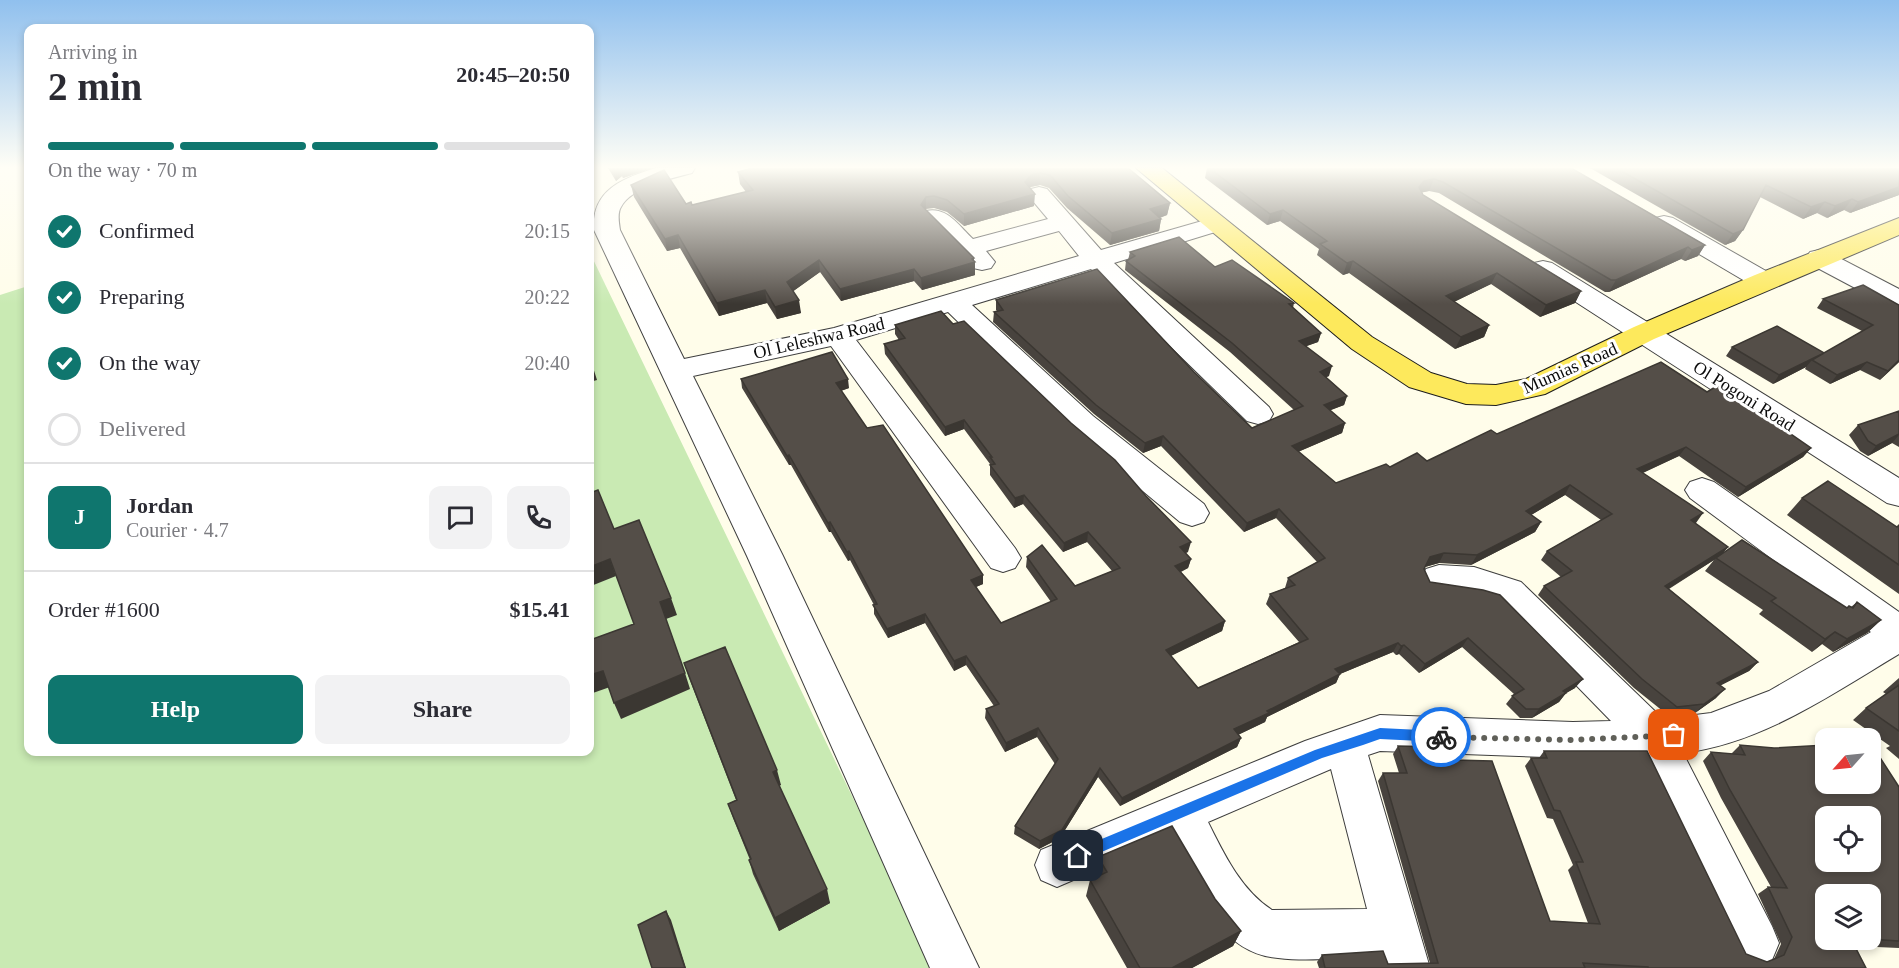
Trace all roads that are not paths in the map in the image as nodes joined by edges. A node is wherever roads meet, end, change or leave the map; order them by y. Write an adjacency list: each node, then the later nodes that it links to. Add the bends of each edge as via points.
1 (607, 213): 17 (street, via 607,230)
2 (1057, 213): 6 (street)
3 (1203, 213): 7 (main road, Mumias Road)
4 (1646, 213): 12 (street)
5 (935, 216): 6 (street, via 976,255)
6 (1065, 222): 11 (street)
7 (1216, 224): 11 (street, Ol Leleshwa Road); 15 (main road, Mumias Road, via 1362,343 1420,380 1443,389 1482,395 1516,393)
8 (1899, 226): 10 (main road, Mumias Road)
9 (1520, 255): 15 (street, Ol Pogoni Road)
10 (1819, 258): 12 (main road, Mumias Road); 13 (street)
11 (1096, 260): 14 (street, Ol Leleshwa Road); 18 (street)
12 (1764, 281): 15 (main road, Mumias Road)
13 (1899, 300)
14 (952, 302): 16 (street, Ol Leleshwa Road); 21 (street, via 984,327 1067,411)
15 (1644, 333): 20 (street, Ol Pogoni Road)
16 (838, 336): 17 (street, Ol Leleshwa Road); 22 (street)
17 (675, 370): 31 (street)
18 (1258, 414)
19 (1702, 490): 24 (street)
20 (1899, 494)
21 (1191, 513)
22 (1004, 558)
23 (1439, 579): 25 (street, via 1474,579 1508,592)
24 (1899, 634): 25 (street, via 1782,704 1747,719 1712,731)
25 (1655, 738): 26 (street, via 1573,740 1380,734); 29 (street)
26 (1345, 745): 27 (street); 30 (street)
27 (1181, 812): 28 (street); 30 (street, via 1216,881 1235,909 1258,929 1277,935)
28 (1057, 865)
29 (1755, 943)
30 (1401, 950)
31 (955, 968)

